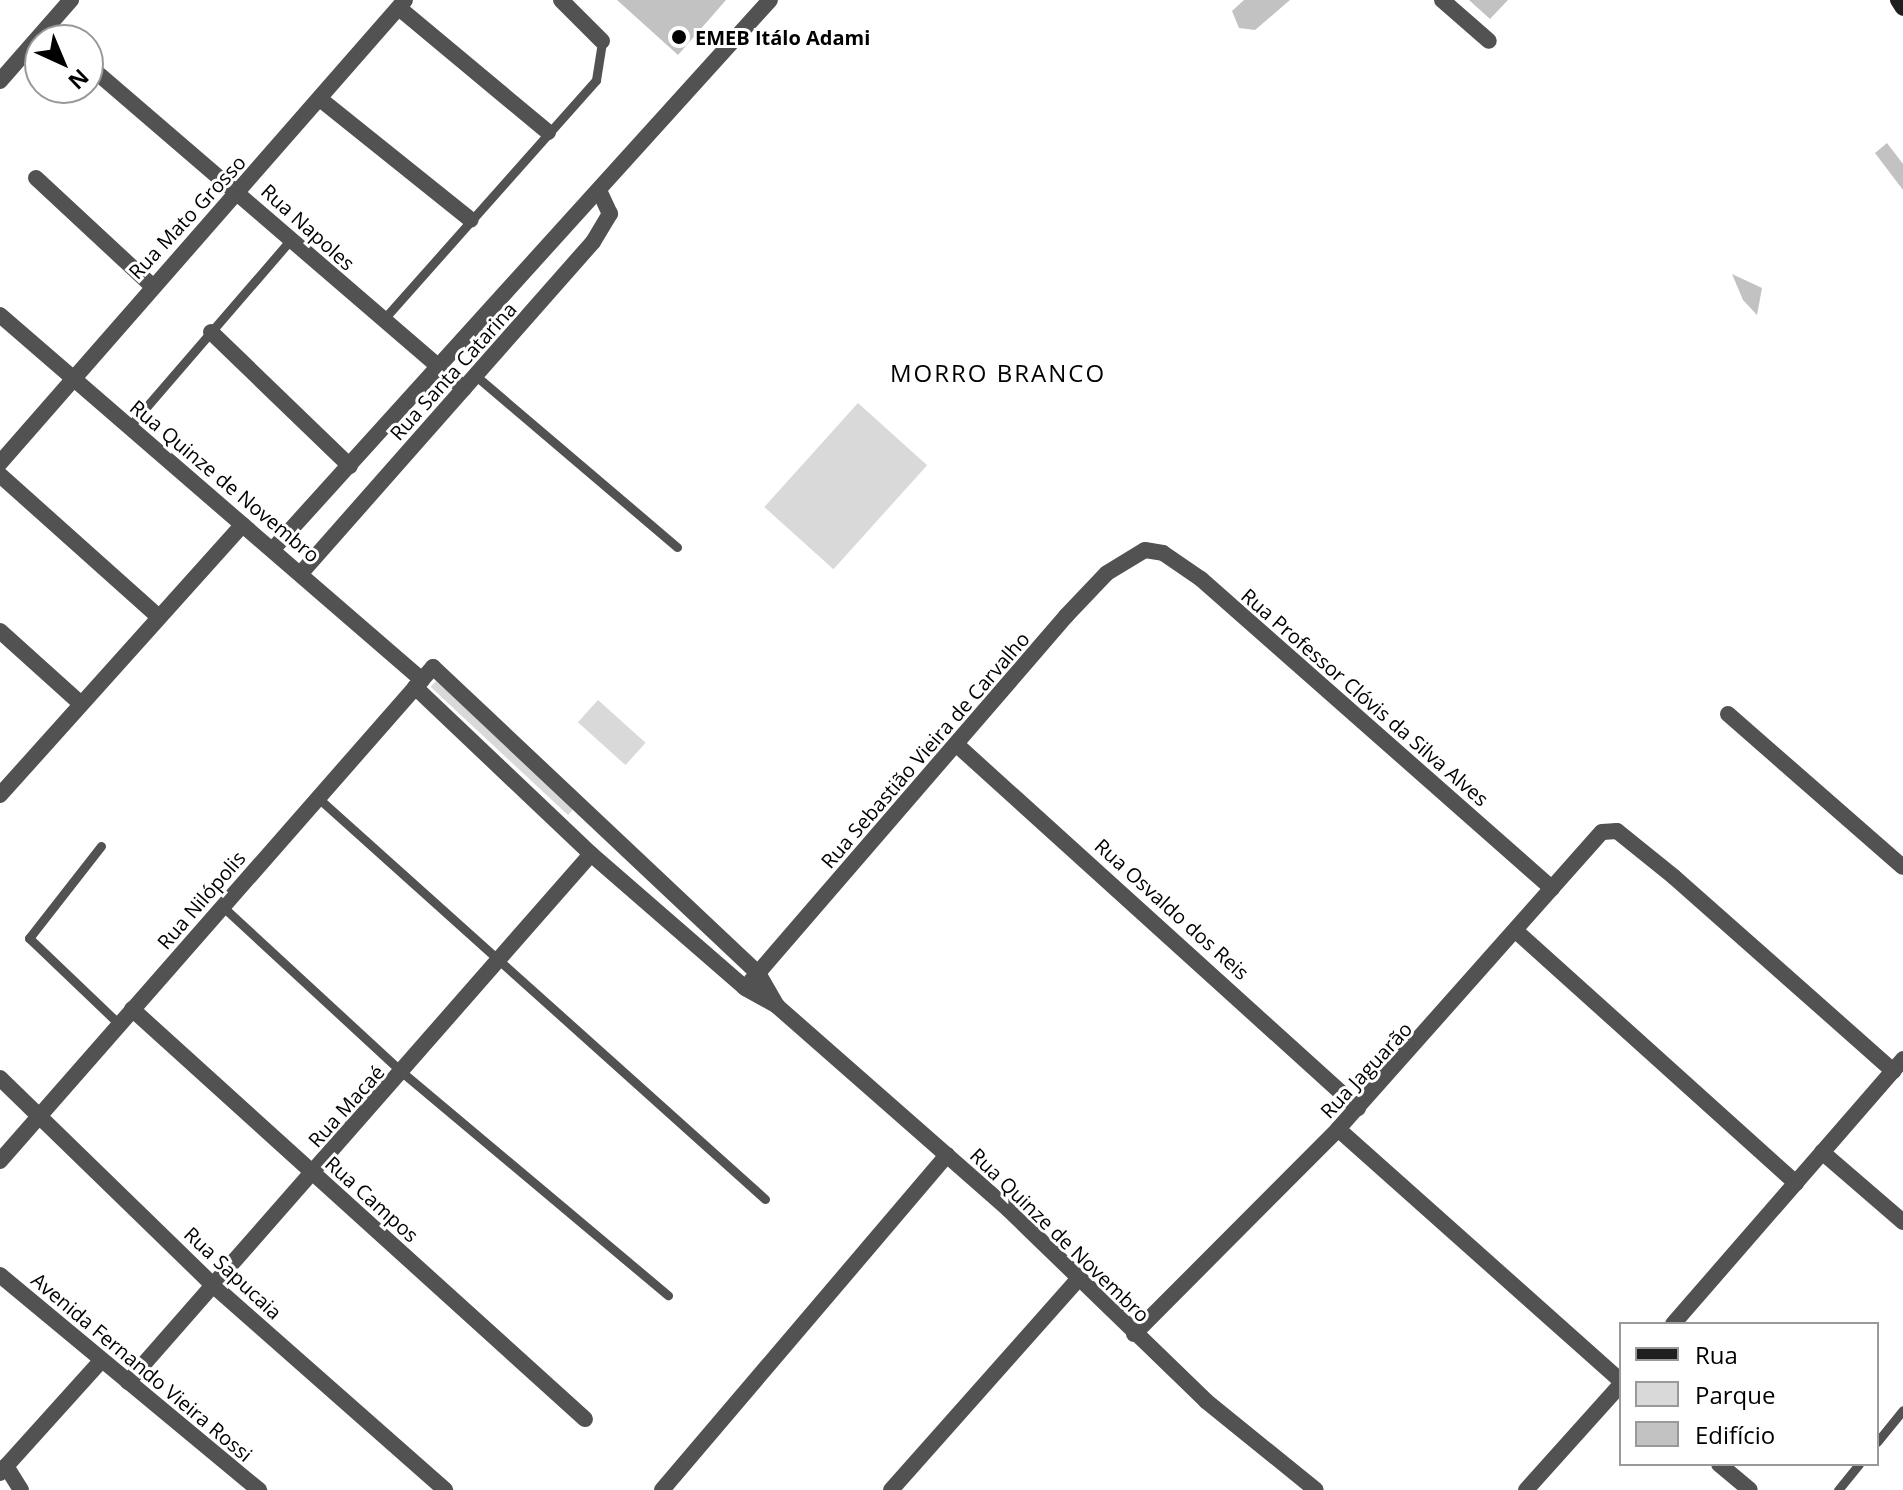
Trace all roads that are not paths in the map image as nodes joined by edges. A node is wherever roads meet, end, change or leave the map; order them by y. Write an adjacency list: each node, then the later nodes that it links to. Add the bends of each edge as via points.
1 (71, 0): 8 (street)
2 (561, 0): 9 (street)
3 (770, 0): 17 (street, Rua Santa Catarina)
4 (1442, 0): 10 (street)
5 (1898, 0): 7 (main road)
6 (402, 4): 14 (street, Rua Mato Grosso); 15 (street)
7 (1903, 8)
8 (58, 24)
9 (602, 41): 15 (lane, via 596,80)
10 (1489, 41)
11 (24, 59): 13 (street)
12 (104, 79): 18 (street, Rua Napoles)
13 (0, 81)
14 (320, 99): 18 (street, Rua Mato Grosso); 19 (street)
15 (548, 132): 19 (lane)
16 (36, 178): 21 (street)
17 (599, 190): 25 (street, Rua Santa Catarina); 27 (street, Rua Santa Catarina, via 609,206 606,225)
18 (238, 192): 20 (street, Rua Napoles); 21 (street, Rua Mato Grosso)
19 (471, 220): 23 (lane)
20 (291, 239): 23 (street, Rua Napoles); 24 (lane)
21 (151, 285): 26 (street, Rua Mato Grosso)
22 (0, 315): 26 (street, Rua Quinze de Novembro)
23 (383, 320): 25 (street, Rua Napoles)
24 (211, 332): 28 (lane); 30 (street)
25 (437, 365): 27 (street, Rua Napoles); 30 (street, Rua Santa Catarina)
26 (72, 378): 28 (street, Rua Quinze de Novembro); 29 (street, Rua Mato Grosso)
27 (470, 382): 33 (lane); 36 (street, Rua Santa Catarina)
28 (129, 427): 32 (street, Rua Quinze de Novembro)
29 (0, 463)
30 (350, 466): 34 (street, Rua Santa Catarina)
31 (0, 475): 37 (street)
32 (242, 525): 34 (street, Rua Quinze de Novembro); 37 (street)
33 (677, 547)
34 (274, 548): 36 (street, Rua Quinze de Novembro)
35 (1145, 550): 42 (street, Rua Sebastião Vieira de Carvalho, via 1097,584); 50 (street, Rua Professor Clóvis da Silva Alves, via 1163,553 1201,579)
36 (302, 572): 39 (street, Rua Quinze de Novembro)
37 (159, 617): 40 (street)
38 (0, 631): 40 (street)
39 (424, 678): 44 (street, Rua Nilópolis); 45 (street, Rua Quinze de Novembro); 46 (street, Rua Quinze de Novembro)
40 (80, 703): 43 (street)
41 (1728, 714): 49 (street)
42 (957, 745): 54 (street, Rua Sebastião Vieira de Carvalho); 62 (street, Rua Osvaldo dos Reis)
43 (0, 795)
44 (317, 797): 51 (street, Rua Nilópolis); 53 (lane)
45 (588, 813): 46 (street); 54 (street, Rua Quinze de Novembro)
46 (570, 833): 48 (street, Rua Quinze de Novembro)
47 (101, 846): 58 (lane, via 29,938)
48 (591, 854): 53 (street, Rua Macaé); 55 (street, Rua Quinze de Novembro)
49 (1903, 867)
50 (1552, 888): 52 (street, Rua Jaguarão); 59 (street, Rua Jaguarão, via 1590,841 1617,831)
51 (222, 906): 57 (street, Rua Nilópolis); 60 (lane)
52 (1516, 931): 62 (street, Rua Jaguarão); 69 (street)
53 (500, 962): 60 (street, Rua Macaé); 70 (lane)
54 (758, 973): 55 (street, Rua Sebastião Vieira de Carvalho); 56 (street, Rua Quinze de Novembro)
55 (745, 988): 56 (street, Rua Quinze de Novembro)
56 (777, 1006): 66 (street, Rua Quinze de Novembro)
57 (132, 1009): 58 (street, Rua Nilópolis); 68 (street, Rua Campos)
58 (119, 1024): 63 (street, Rua Nilópolis)
59 (1898, 1065): 65 (street)
60 (403, 1073): 68 (street, Rua Macaé); 75 (lane)
61 (0, 1078): 63 (street, Rua Sapucaia)
62 (1358, 1108): 64 (street, Rua Jaguarão)
63 (40, 1115): 67 (street, Rua Nilópolis); 74 (street, Rua Sapucaia)
64 (1338, 1129): 77 (street, Rua Jaguarão); 79 (street)
65 (1822, 1152): 69 (street); 71 (street)
66 (947, 1155): 73 (street, Rua Quinze de Novembro); 92 (street)
67 (0, 1161)
68 (312, 1172): 74 (street, Rua Macaé); 83 (street, Rua Campos)
69 (1796, 1183): 76 (street)
70 (765, 1199)
71 (1903, 1222)
72 (0, 1275): 78 (street, Avenida Fernando Vieira Rossi)
73 (1079, 1278): 77 (street, Rua Quinze de Novembro); 93 (street)
74 (215, 1287): 80 (street, Rua Macaé); 91 (street, Rua Sapucaia)
75 (668, 1295)
76 (1675, 1322)
77 (1134, 1334): 88 (street, Rua Quinze de Novembro)
78 (101, 1361): 80 (street, Avenida Fernando Vieira Rossi); 87 (street)
79 (1619, 1380)
80 (128, 1382): 90 (street, Avenida Fernando Vieira Rossi)
81 (1619, 1384): 95 (street)
82 (1903, 1410): 84 (lane)
83 (585, 1419)
84 (1879, 1440)
85 (1721, 1466): 96 (street)
86 (1857, 1466): 97 (lane)
87 (3, 1470): 89 (street)
88 (1296, 1484): 94 (street, Rua Quinze de Novembro)
89 (21, 1490)
90 (259, 1490)
91 (445, 1490)
92 (662, 1490)
93 (891, 1490)
94 (1316, 1490)
95 (1526, 1490)
96 (1750, 1490)
97 (1838, 1490)

